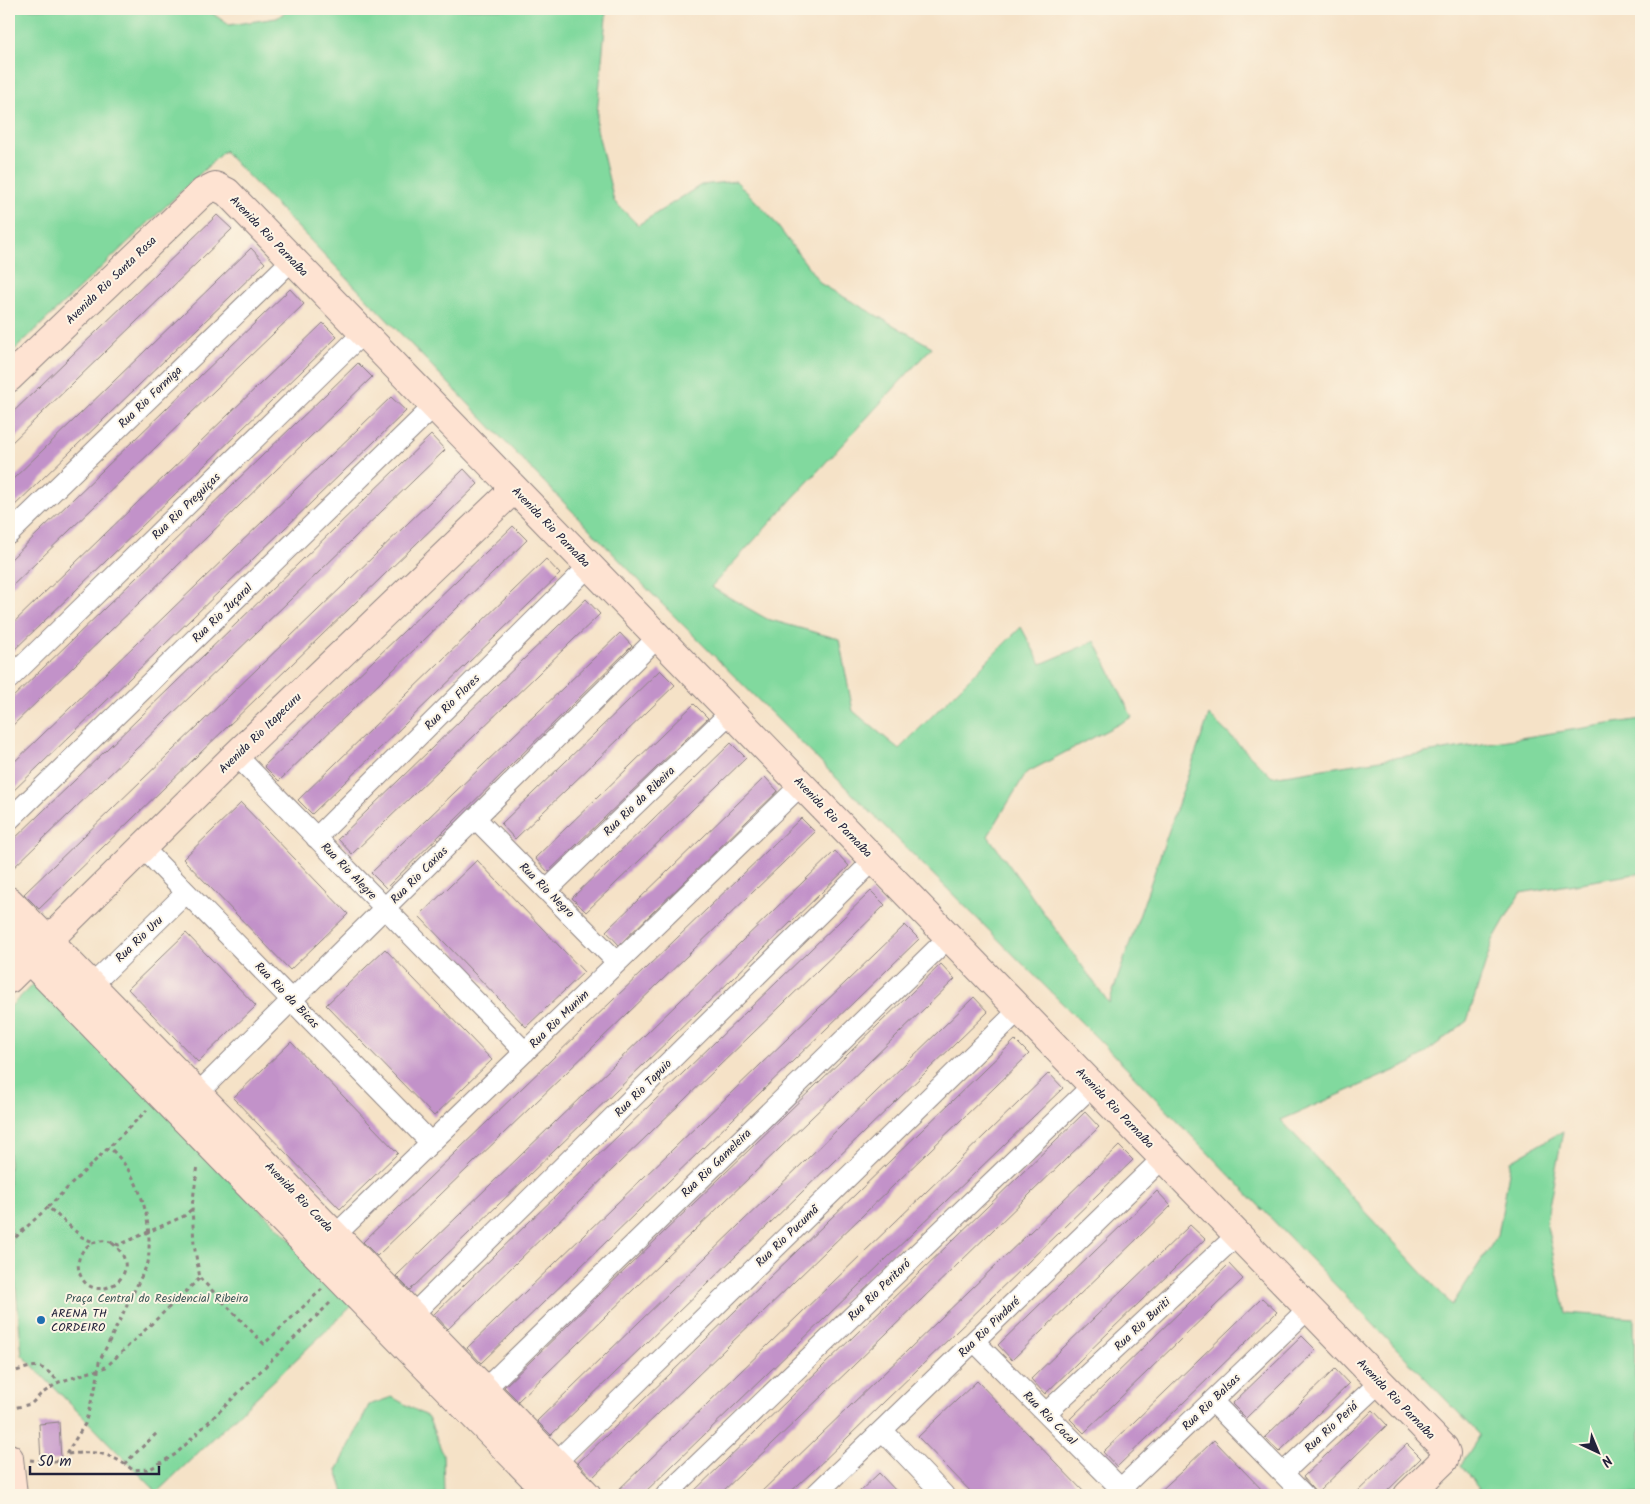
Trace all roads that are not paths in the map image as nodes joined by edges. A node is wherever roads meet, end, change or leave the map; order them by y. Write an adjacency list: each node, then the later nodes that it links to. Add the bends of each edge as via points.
1 (215, 186): 2 (street, Avenida Rio Parnaíba, via 227,192); 4 (street, Avenida Rio Santa Rosa, via 203,192)
2 (292, 260): 3 (street, Avenida Rio Parnaíba); 7 (street, Rua Rio Formiga)
3 (363, 333): 5 (street, Avenida Rio Parnaíba); 10 (street, Rua Rio Preguiças)
4 (9, 378)
5 (434, 406): 6 (street, Avenida Rio Parnaíba); 15 (street, Rua Rio Juçaral)
6 (514, 489): 8 (street, Avenida Rio Parnaíba); 12 (street, Avenida Rio Itapecuru)
7 (9, 534)
8 (589, 566): 9 (street, Avenida Rio Parnaíba); 16 (street, Rua Rio Flores)
9 (658, 637): 11 (street, Avenida Rio Parnaíba); 14 (street, Rua Rio Caxias)
10 (9, 679)
11 (731, 712): 13 (street, Avenida Rio Parnaíba); 19 (street, Rua Rio da Ribeira)
12 (236, 755): 16 (street, Rua Rio Alegre); 17 (street, Avenida Rio Itapecuru)
13 (801, 784): 18 (street, Avenida Rio Parnaíba); 26 (street, Rua Rio Munim)
14 (476, 819): 19 (street, Rua Rio Negro); 22 (street, Rua Rio Caxias)
15 (9, 820)
16 (316, 838): 22 (street, Rua Rio Alegre)
17 (142, 847): 20 (street, Rua Rio da Bicas); 25 (street, Avenida Rio Itapecuru)
18 (874, 860): 23 (street, Avenida Rio Parnaíba); 41 (street, Rua Rio Tapuio)
19 (547, 890): 26 (street, Rua Rio Negro)
20 (186, 893): 28 (street, Rua Rio Uru); 29 (street, Rua Rio da Bicas)
21 (9, 901): 25 (street, Avenida Rio Corda)
22 (385, 908): 29 (street, Rua Rio Caxias); 31 (street, Rua Rio Alegre)
23 (949, 937): 30 (street, Avenida Rio Parnaíba); 44 (street, Rua Rio Gameleira)
24 (9, 939): 25 (street, Avenida Rio Corda)
25 (38, 950): 27 (street, Avenida Rio Itapecuru); 28 (street, Avenida Rio Corda); 34 (street, Avenida Rio Corda)
26 (617, 962): 31 (street, Rua Rio Munim)
27 (9, 979)
28 (92, 985): 33 (street, Avenida Rio Corda)
29 (292, 1000): 33 (street, Rua Rio Caxias); 35 (street, Rua Rio da Bicas)
30 (1019, 1010): 32 (street, Avenida Rio Parnaíba); 49 (street, Rua Rio Pucumã)
31 (525, 1052): 35 (street, Rua Rio Munim)
32 (1093, 1085): 36 (street, Avenida Rio Parnaíba); 55 (street, Rua Rio Peritoró)
33 (198, 1094): 34 (street, Rua Rio Caxias); 37 (street, Avenida Rio Corda)
34 (170, 1104): 39 (street, Avenida Rio Corda)
35 (431, 1143): 37 (street, Rua Rio Munim)
36 (1162, 1158): 38 (street, Avenida Rio Parnaíba); 42 (street, Rua Rio Pindaré)
37 (335, 1235): 39 (street, Rua Rio Munim); 41 (street, Avenida Rio Corda)
38 (1237, 1235): 40 (street, Avenida Rio Parnaíba); 46 (street, Rua Rio Buriti)
39 (316, 1254): 53 (street, Avenida Rio Corda)
40 (1309, 1308): 43 (street, Avenida Rio Parnaíba); 45 (street, Rua Rio Balsas)
41 (412, 1315): 44 (street, Avenida Rio Corda)
42 (974, 1341): 46 (street, Rua Rio Cocal); 47 (street, Rua Rio Pindaré)
43 (1380, 1382): 50 (street, Rua Rio Periá); 59 (street, Avenida Rio Parnaíba, via 1446,1453 1444,1460)
44 (484, 1390): 49 (street, Avenida Rio Corda)
45 (1212, 1401): 50 (street); 51 (street, Rua Rio Balsas)
46 (1046, 1413): 51 (street, Rua Rio Cocal)
47 (882, 1430): 56 (street, Rua Rio Pindaré); 57 (street)
48 (9, 1459): 52 (street)
49 (555, 1463): 54 (street, Avenida Rio Corda)
50 (1283, 1473): 58 (street)
51 (1120, 1493)
52 (13, 1495)
53 (551, 1495)
54 (586, 1495)
55 (666, 1495)
56 (815, 1495)
57 (944, 1495)
58 (1304, 1495)
59 (1408, 1495)

